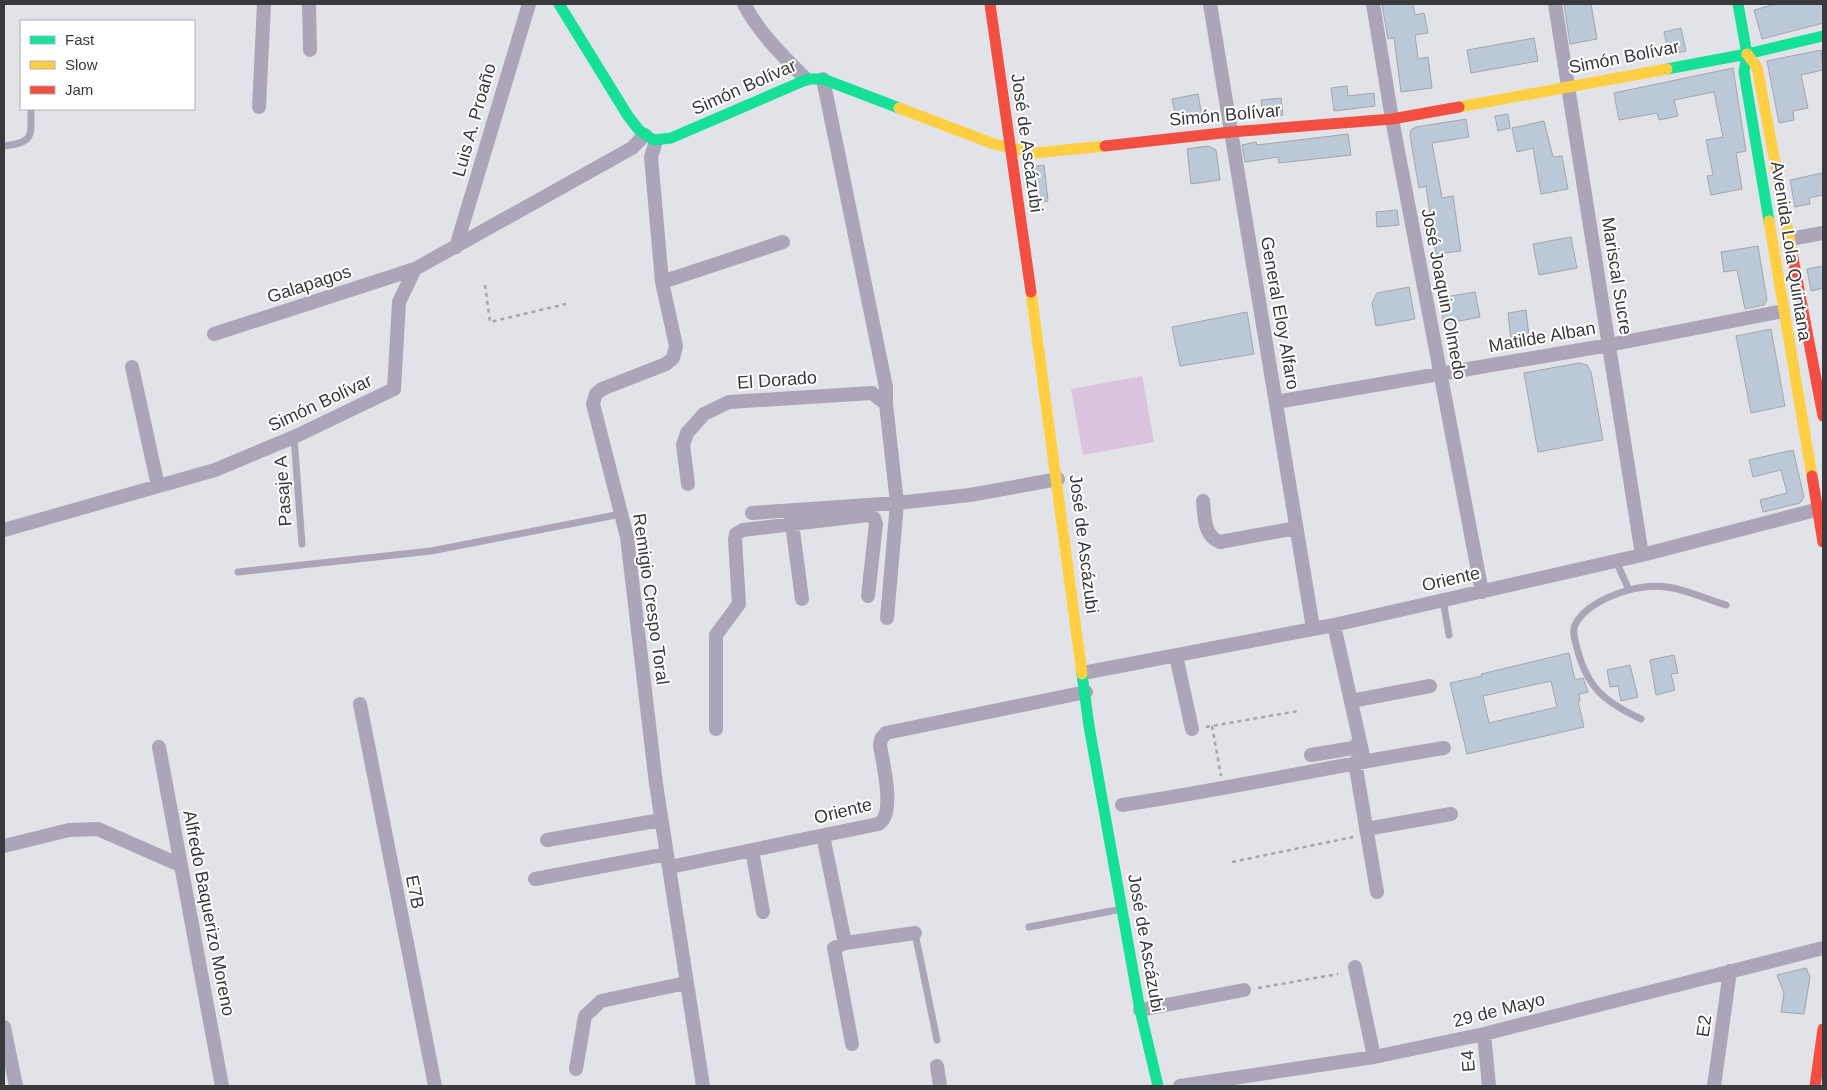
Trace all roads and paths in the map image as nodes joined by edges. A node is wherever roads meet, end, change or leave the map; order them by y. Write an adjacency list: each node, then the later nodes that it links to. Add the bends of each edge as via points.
1 (264, 4): 17 (street)
2 (308, 4): 12 (street)
3 (529, 4): 27 (street, Luis A. Proaño)
4 (559, 4): 21 (street, via 624,111)
5 (744, 4): 14 (street, via 752,21)
6 (990, 4): 23 (street, José de Ascázubi)
7 (1210, 4): 20 (street, General Eloy Alfaro)
8 (1373, 4): 19 (street, José Joaquin Olmedo)
9 (1555, 4): 16 (street, Mariscal Sucre)
10 (1738, 4): 13 (street, Avenida Lola Quintana)
11 (1823, 36): 13 (street, Simón Bolívar)
12 (310, 50)
13 (1747, 54): 16 (street, Simón Bolívar); 25 (street, Avenida Lola Quintana, via 1757,67); 32 (street, Avenida Lola Quintana, via 1744,72)
14 (806, 78): 15 (street, Simón Bolívar); 21 (street, Simón Bolívar, via 696,129 664,141)
15 (823, 79): 23 (street, Simón Bolívar); 38 (street, via 886,387)
16 (1568, 87): 19 (street, Simón Bolívar); 34 (street, Mariscal Sucre)
17 (259, 107)
18 (31, 110): 22 (lane, via 32,134 20,144)
19 (1392, 119): 20 (street, Simón Bolívar); 36 (street, José Joaquin Olmedo)
20 (1231, 132): 23 (street, Simón Bolívar, via 1035,153); 37 (street, General Eloy Alfaro)
21 (650, 138): 27 (street, Simón Bolívar); 29 (street, Remigio Crespo Toral)
22 (4, 146)
23 (1010, 149): 41 (street, José de Ascázubi)
24 (1823, 233): 25 (street)
25 (1790, 239): 39 (street, Avenida Lola Quintana)
26 (783, 242): 29 (street)
27 (456, 247): 28 (street, Simón Bolívar)
28 (415, 269): 33 (street, Galapagos); 40 (street, Simón Bolívar, via 399,302 394,389)
29 (662, 282): 48 (street, Remigio Crespo Toral, via 676,346 673,358 666,364 602,389 596,394 593,404)
30 (485, 285): 31 (path, via 490,322)
31 (566, 304)
32 (1783, 311): 34 (street, Matilde Alban); 46 (street, Avenida Lola Quintana)
33 (214, 334)
34 (1609, 345): 36 (street, Matilde Alban); 54 (street, Mariscal Sucre)
35 (132, 367): 43 (street)
36 (1440, 373): 37 (street, Matilde Alban); 58 (street, José Joaquin Olmedo)
37 (1276, 402): 50 (street, General Eloy Alfaro)
38 (886, 404): 42 (street, El Dorado, via 872,393 729,402 704,414 687,433 683,444); 45 (street)
39 (1823, 414)
40 (294, 437): 43 (street, Simón Bolívar, via 215,470); 53 (lane, Pasaje A)
41 (1058, 479): 45 (street); 68 (street, José de Ascázubi)
42 (688, 484)
43 (158, 486): 51 (street, Simón Bolívar)
44 (1203, 501): 50 (street, via 1206,531 1220,542)
45 (897, 504): 49 (street); 63 (street)
46 (1821, 508): 52 (street, Avenida Lola Quintana); 54 (street, Oriente)
47 (752, 513): 49 (street)
48 (621, 514): 56 (lane, via 431,551); 86 (street, Remigio Crespo Toral, via 627,537)
49 (792, 517): 59 (street, via 868,514 874,518); 60 (street); 76 (street, via 736,534 739,604 716,635)
50 (1296, 528): 65 (street, General Eloy Alfaro)
51 (4, 530)
52 (1823, 542)
53 (302, 544)
54 (1642, 555): 55 (street, Oriente)
55 (1616, 561): 57 (lane); 58 (street, Oriente)
56 (238, 572)
57 (1629, 590): 62 (lane, via 1662,585 1677,587); 74 (lane, via 1593,606 1574,625 1574,633 1580,661 1590,682 1615,707)
58 (1482, 592): 61 (street, Oriente)
59 (868, 596)
60 (802, 599)
61 (1443, 600): 64 (street, Oriente); 66 (lane)
62 (1726, 605)
63 (887, 618)
64 (1334, 625): 65 (street, Oriente); 71 (street)
65 (1313, 628): 67 (street, Oriente)
66 (1449, 635)
67 (1176, 656): 68 (street, Oriente); 77 (street)
68 (1083, 673): 70 (street, José de Ascázubi)
69 (1430, 686): 71 (street)
70 (1086, 692): 88 (street, Oriente, via 886,733 880,742 888,807 886,817 881,823); 97 (street, José de Ascázubi, via 1089,726)
71 (1351, 701): 78 (street)
72 (360, 704): 120 (street, E7B)
73 (1298, 711): 75 (path)
74 (1641, 719)
75 (1212, 726): 77 (path); 83 (path)
76 (716, 729)
77 (1192, 729)
78 (1359, 742): 81 (street, via 1353,748); 82 (street)
79 (159, 747): 94 (street, Alfredo Baquerizo Moreno)
80 (1444, 748): 82 (street)
81 (1311, 755)
82 (1359, 761): 83 (street); 87 (street)
83 (1223, 789): 84 (street)
84 (1122, 805)
85 (1451, 814): 87 (street)
86 (661, 820): 89 (street); 92 (street, Remigio Crespo Toral)
87 (1367, 832): 93 (path); 96 (street)
88 (823, 836): 91 (street, Oriente); 101 (street)
89 (547, 840)
90 (4, 846): 94 (street, via 69,830 98,829)
91 (752, 850): 92 (street, Oriente); 98 (street)
92 (668, 861): 95 (street, Oriente); 106 (street, Remigio Crespo Toral)
93 (1232, 862)
94 (180, 865): 119 (street, Alfredo Baquerizo Moreno)
95 (535, 879)
96 (1377, 892)
97 (1122, 909): 99 (lane); 108 (street, José de Ascázubi)
98 (763, 912)
99 (1029, 927)
100 (915, 934): 101 (street); 112 (lane)
101 (845, 943): 113 (street, via 834,948)
102 (1823, 948): 104 (street, 29 de Mayo)
103 (1355, 967): 114 (street)
104 (1730, 971): 111 (street, 29 de Mayo); 126 (street, E2)
105 (1338, 974): 107 (path)
106 (686, 983): 116 (street, via 601,1002 585,1016); 121 (street, Remigio Crespo Toral)
107 (1244, 990): 108 (street)
108 (1140, 1010): 123 (street, José de Ascázubi)
109 (4, 1027): 118 (street)
110 (1823, 1029): 127 (street)
111 (1484, 1034): 114 (street, 29 de Mayo); 125 (street, E4)
112 (937, 1040)
113 (852, 1044)
114 (1374, 1057): 117 (street, 29 de Mayo)
115 (936, 1066): 122 (street)
116 (576, 1069)
117 (1258, 1081): 124 (street, 29 de Mayo)
118 (16, 1086)
119 (222, 1086)
120 (435, 1086)
121 (703, 1086)
122 (940, 1086)
123 (1158, 1086)
124 (1180, 1086)
125 (1488, 1086)
126 (1714, 1086)
127 (1815, 1086)

